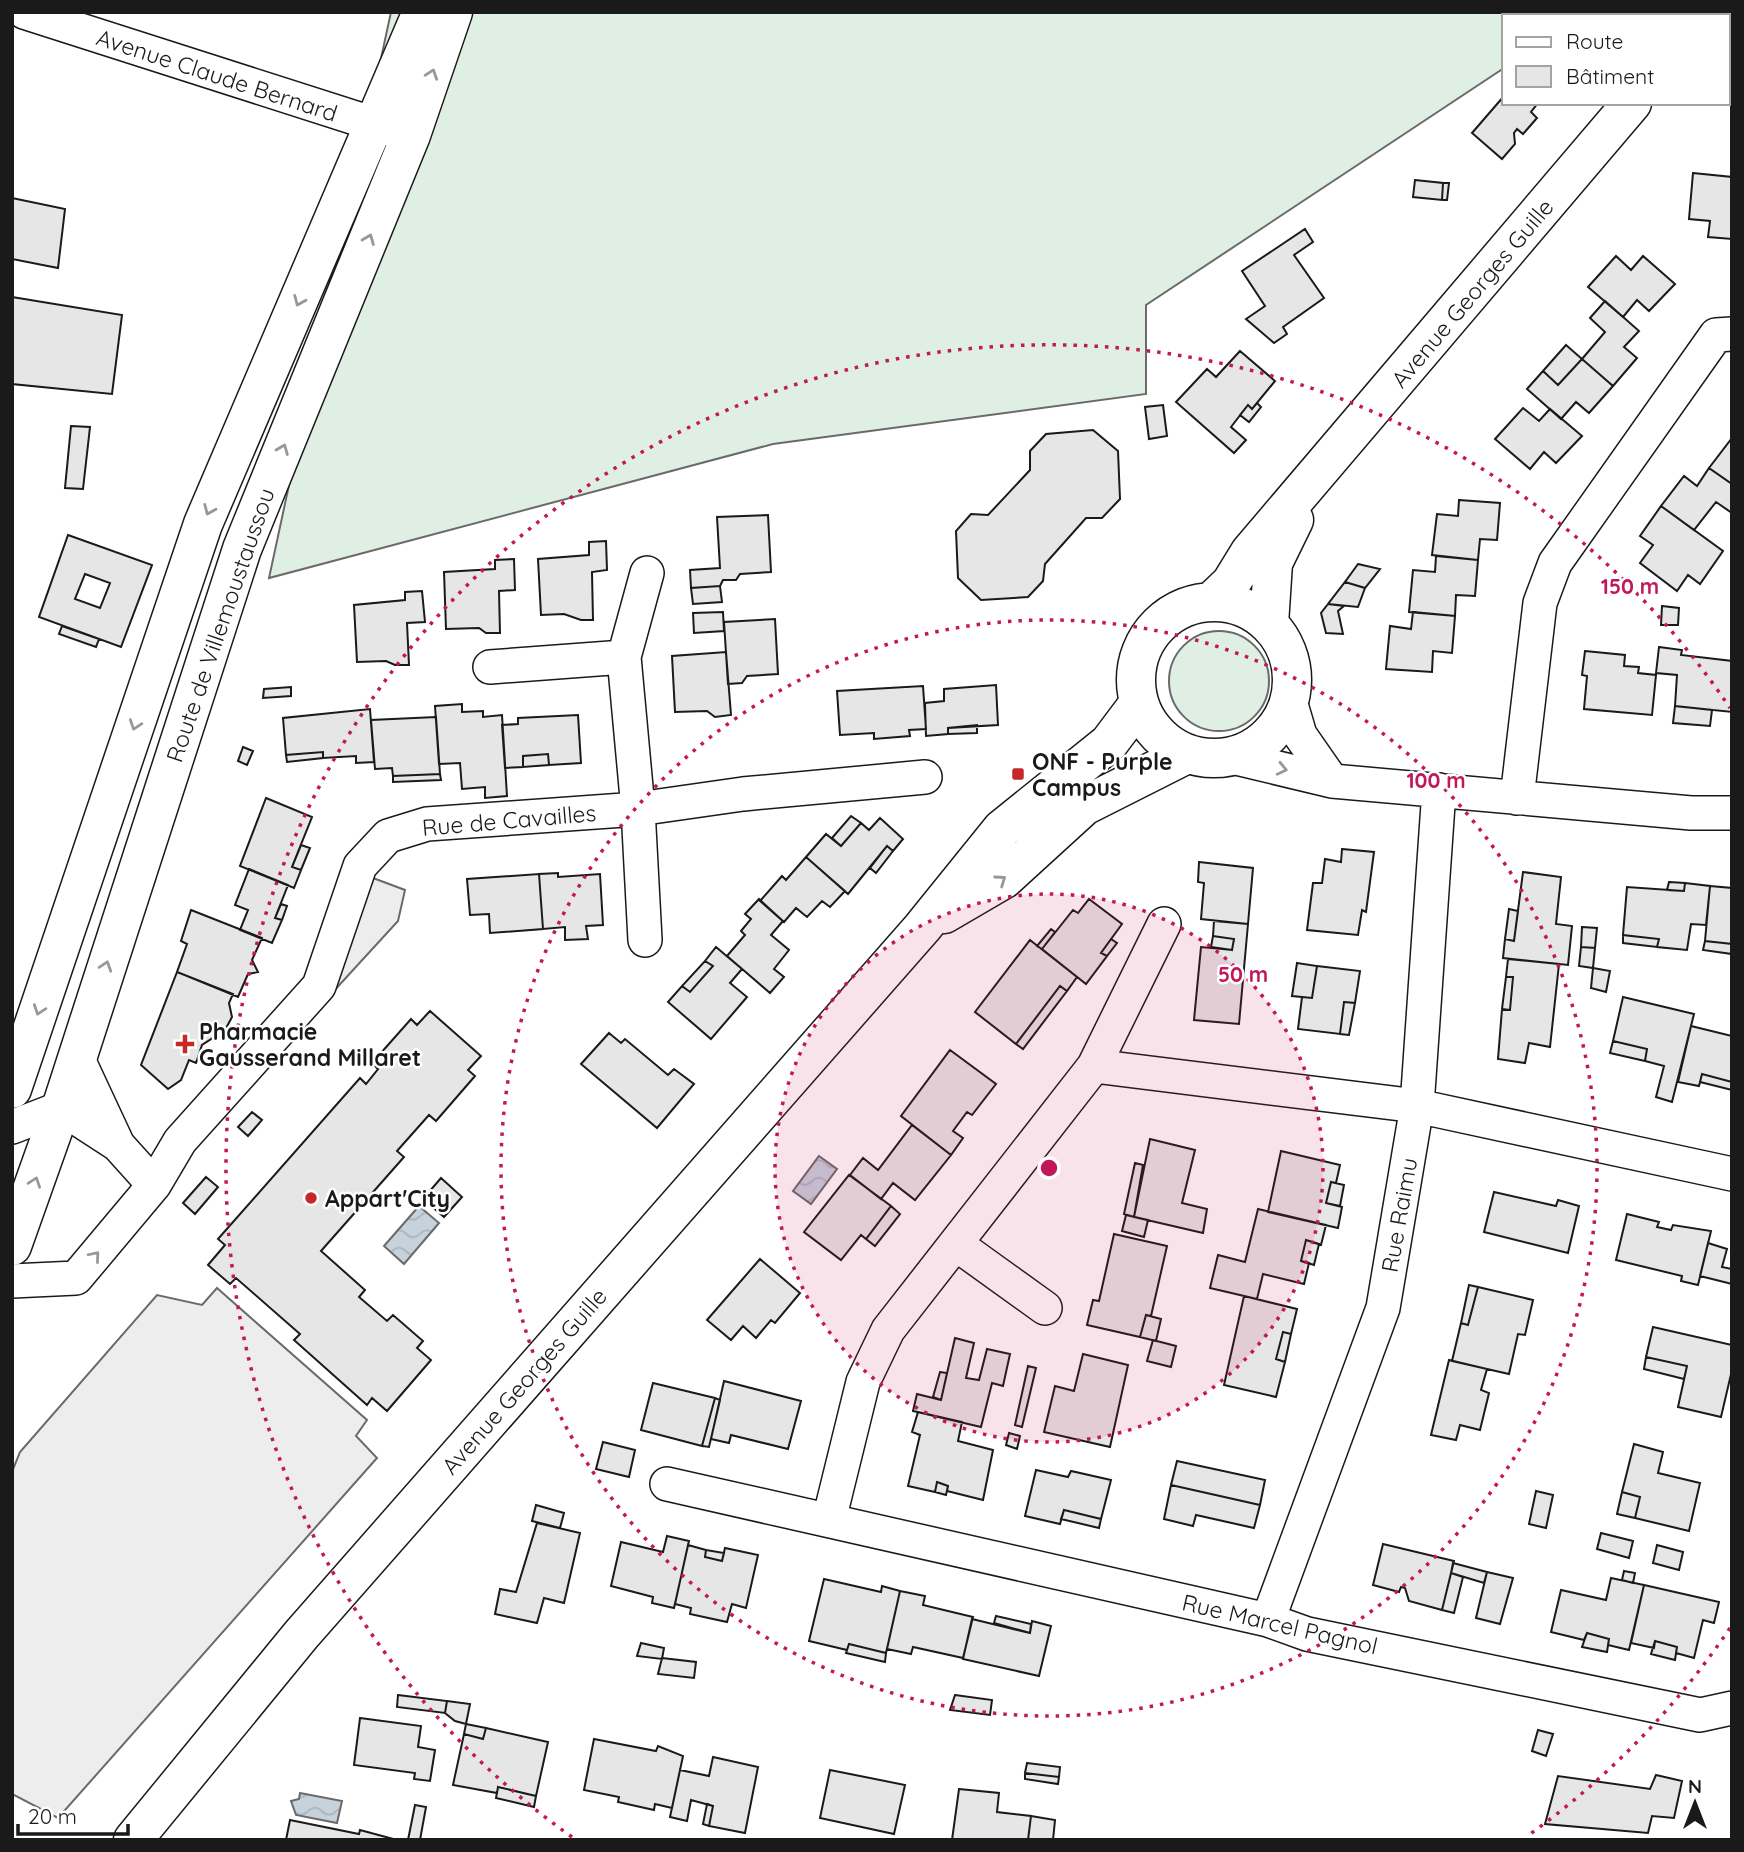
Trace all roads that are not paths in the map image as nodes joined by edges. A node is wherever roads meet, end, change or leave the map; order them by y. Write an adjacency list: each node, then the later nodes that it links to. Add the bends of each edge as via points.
1 (24, 12): 5 (street, Avenue Claude Bernard)
2 (422, 12): 5 (street, Route de Villemoustaussou)
3 (453, 12): 6 (street, Route de Villemoustaussou, one-way to 3)
4 (1630, 105): 8 (street, Avenue Georges Guille)
5 (375, 126): 6 (street, Avenue Claude Bernard); 29 (street, Route de Villemoustaussou, one-way to 29, via 203,524)
6 (411, 135): 27 (street, Route de Villemoustaussou, one-way to 6, via 242,549)
7 (1732, 334): 21 (street, via 1716,335 1555,563 1540,603)
8 (1311, 483): 10 (street, Avenue Georges Guille); 11 (street, Avenue Georges Guille, via 1273,563)
9 (647, 573): 12 (street)
10 (1212, 602): 11 (street, via 1230,603); 15 (street, via 1181,610 1154,629 1138,659)
11 (1269, 624): 14 (street, via 1289,656)
12 (624, 657): 13 (street); 22 (street)
13 (490, 667)
14 (1290, 701): 17 (street, via 1268,737); 19 (street, via 1300,735)
15 (1139, 703): 16 (street, via 1156,732); 25 (street, Avenue Georges Guille, via 1109,743 1002,829)
16 (1187, 754): 17 (street); 25 (street, Avenue Georges Guille, one-way to 16, via 1004,879 1084,806)
17 (1232, 757): 19 (street, one-way to 19)
18 (925, 777): 22 (street, Rue de Cavailles)
19 (1332, 780): 20 (street)
20 (1439, 790): 21 (street); 30 (street, Rue Raimu)
21 (1517, 798): 23 (street)
22 (638, 809): 26 (street); 35 (street, Rue de Cavailles, via 427,824 388,836 360,866 319,986 180,1141)
23 (1732, 813)
24 (1164, 924): 28 (street)
25 (922, 928): 44 (street, Avenue Georges Guille, via 301,1635)
26 (645, 940)
27 (77, 1057): 31 (street, Route de Villemoustaussou); 33 (street)
28 (1094, 1066): 30 (street); 36 (street)
29 (12, 1089)
30 (1417, 1106): 34 (street); 42 (street, Rue Raimu, via 1383,1308)
31 (61, 1108): 32 (street); 33 (street); 37 (street, Route de Villemoustaussou, one-way to 31)
32 (12, 1127)
33 (118, 1145): 35 (street)
34 (1732, 1174)
35 (154, 1185): 38 (street, Rue de Cavailles, one-way to 35, via 76,1278)
36 (956, 1244): 39 (street); 41 (street, via 888,1331 863,1382)
37 (12, 1246)
38 (12, 1281)
39 (1045, 1308)
40 (667, 1484): 41 (street, Rue Marcel Pagnol)
41 (829, 1521): 42 (street, Rue Marcel Pagnol)
42 (1268, 1620): 43 (street, Rue Marcel Pagnol, via 1307,1634 1700,1715)
43 (1732, 1708)
44 (133, 1840)

